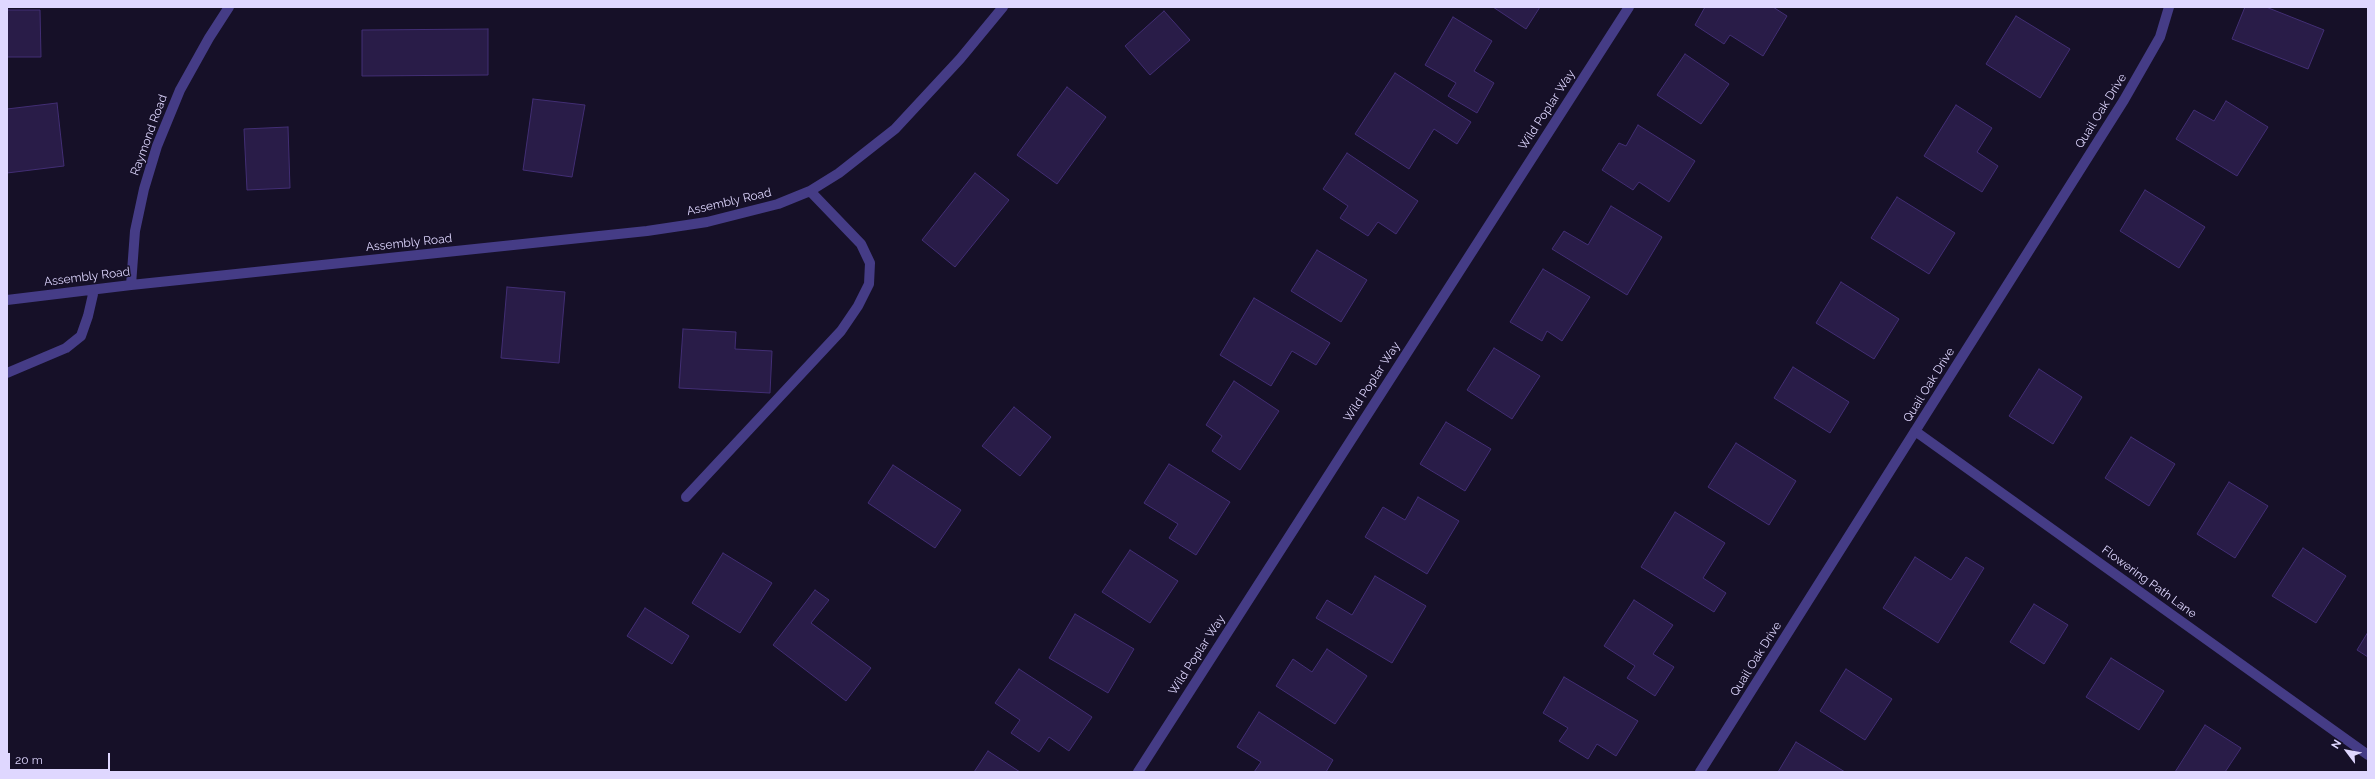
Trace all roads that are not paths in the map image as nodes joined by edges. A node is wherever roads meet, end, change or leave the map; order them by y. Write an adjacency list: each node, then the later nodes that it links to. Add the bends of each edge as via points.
1 (229, 7): 6 (street, Raymond Road, via 180,90 157,146 135,231)
2 (1003, 7): 5 (street, Assembly Road, via 896,129 867,154)
3 (1629, 7): 13 (street, Wild Poplar Way)
4 (2169, 7): 10 (street, Quail Oak Drive, via 2160,37 2124,100)
5 (810, 191): 6 (street, Assembly Road, via 746,213 647,231); 11 (street, via 861,244 870,263 869,284 841,331)
6 (131, 285): 7 (street, Assembly Road)
7 (94, 290): 8 (street, Assembly Road); 9 (street, via 81,336 66,348)
8 (7, 300)
9 (7, 373)
10 (1915, 431): 12 (street, Flowering Path Lane); 14 (street, Quail Oak Drive)
11 (686, 497)
12 (2368, 755)
13 (1138, 772)
14 (1700, 772)

